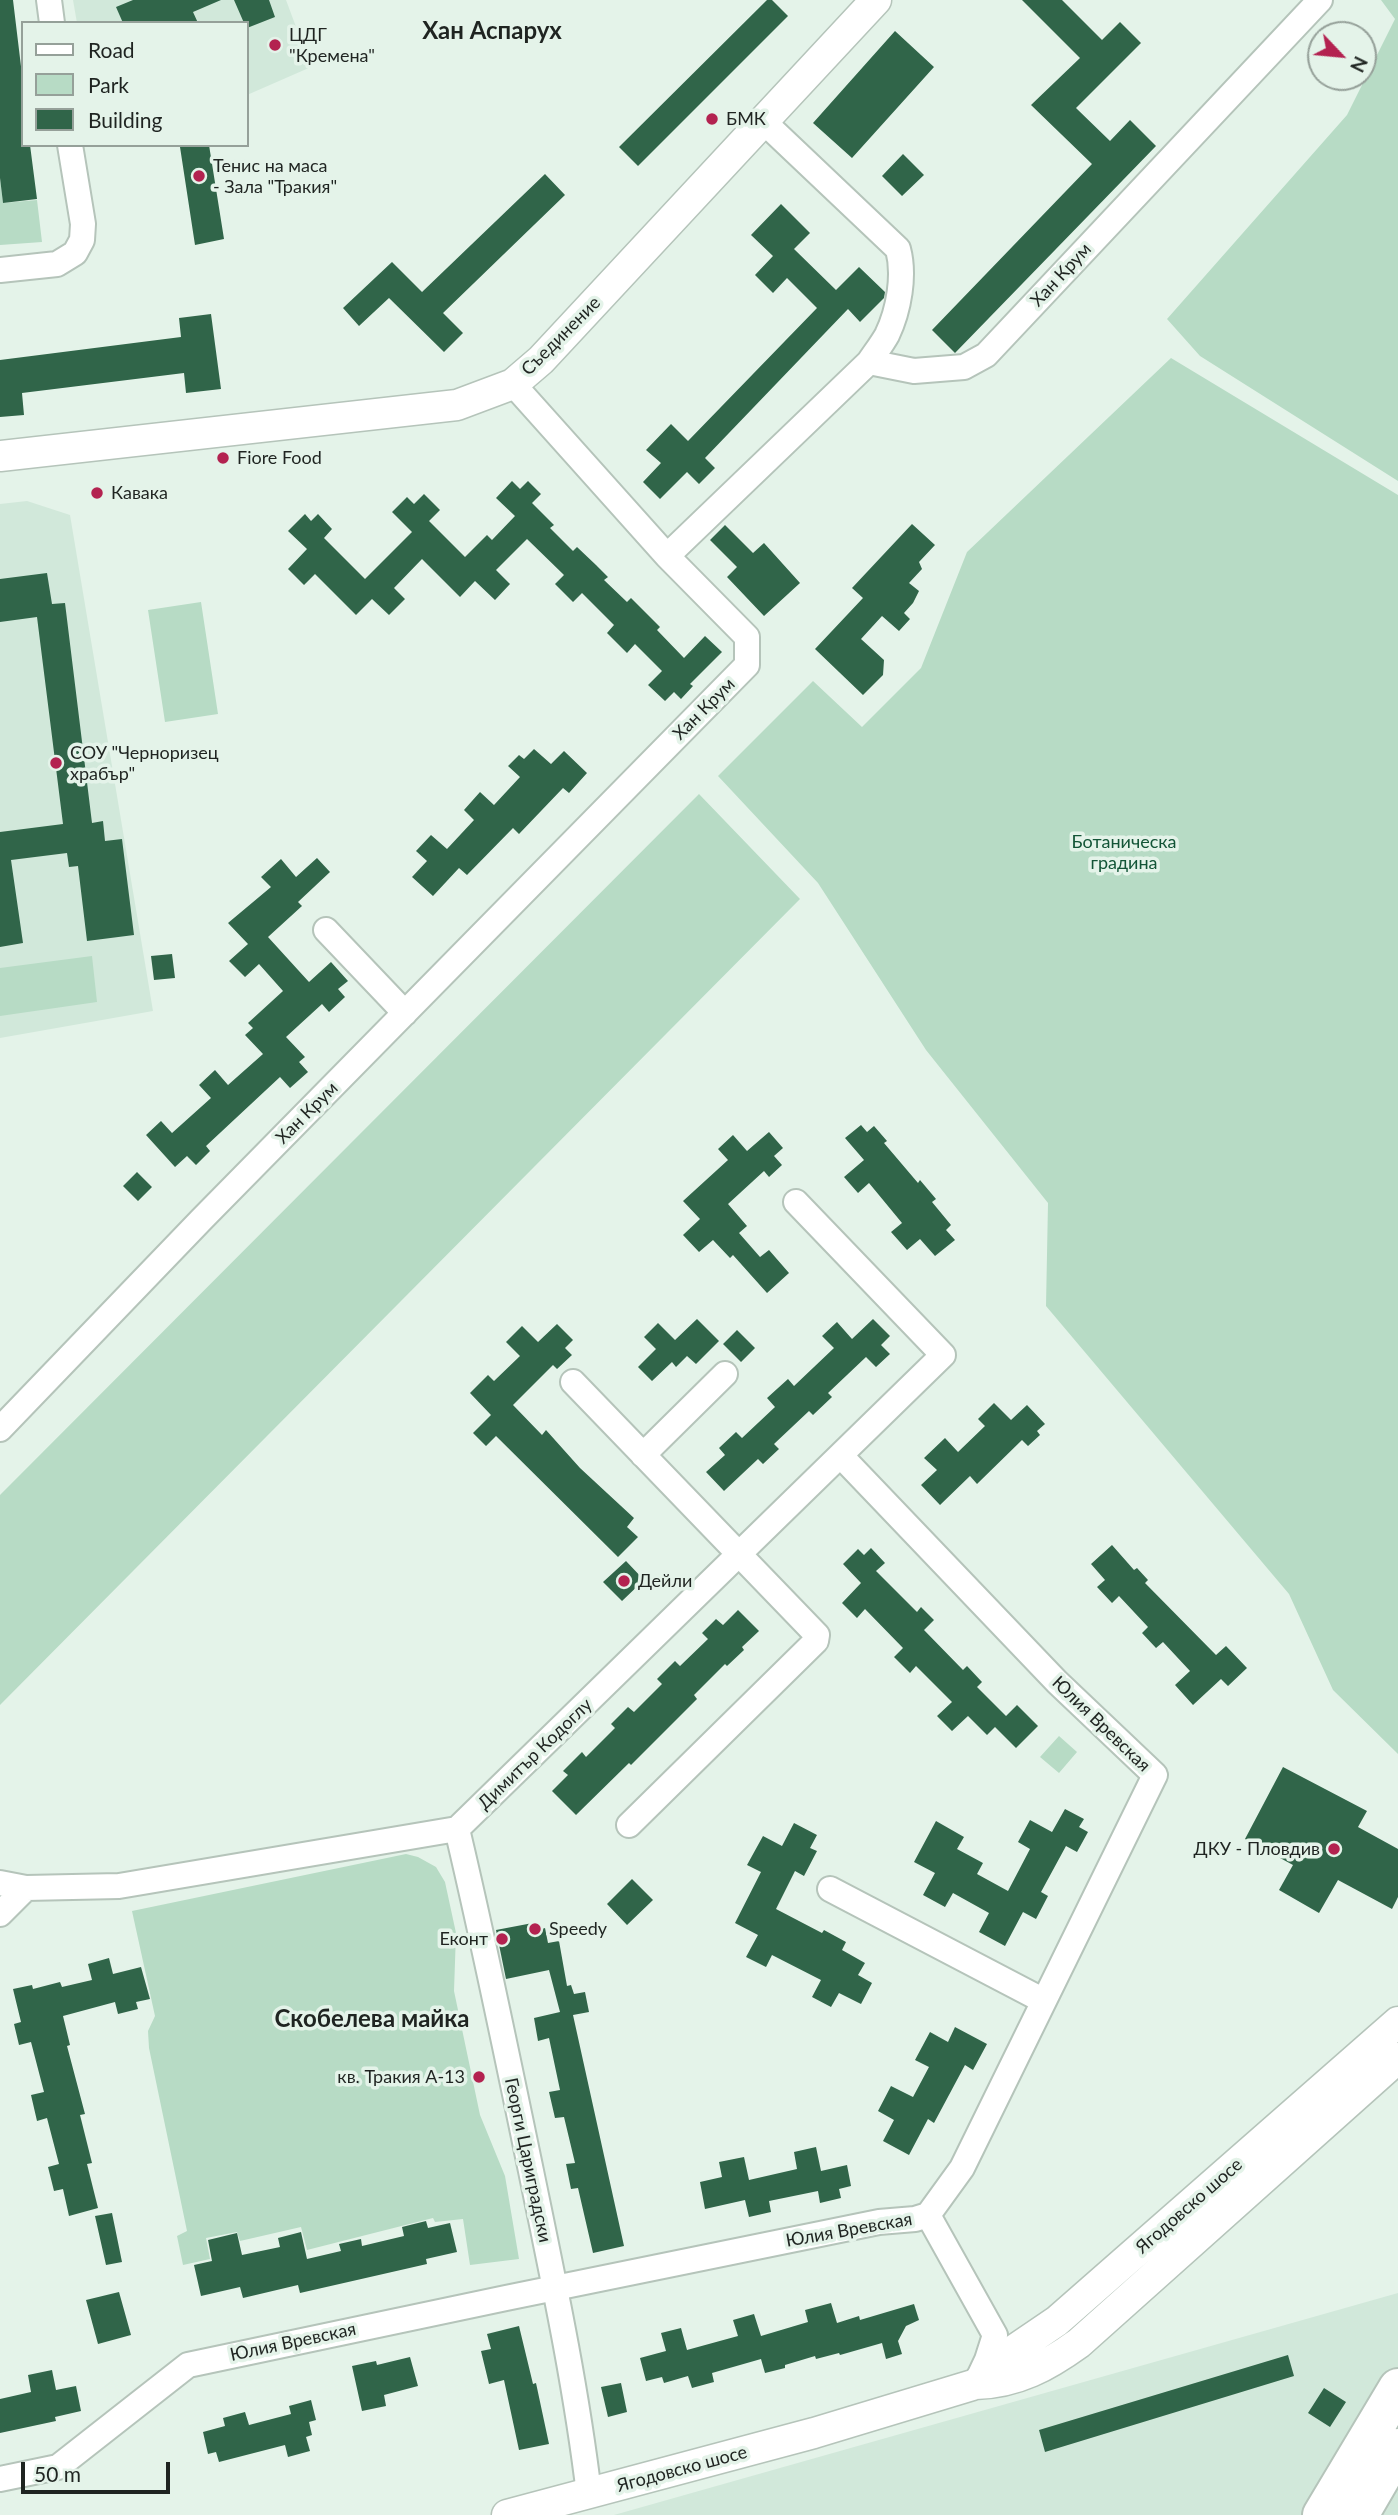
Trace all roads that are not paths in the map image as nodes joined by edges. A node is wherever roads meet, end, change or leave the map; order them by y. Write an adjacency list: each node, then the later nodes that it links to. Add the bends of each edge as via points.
1 (49, 0): 4 (street)
2 (876, 0): 5 (street, Съединение)
3 (1320, 0): 8 (street, Хан Крум, via 986,355 964,367 914,371)
4 (52, 21)
5 (763, 121): 8 (street, via 898,249 902,266 895,313); 9 (street, Съединение, via 541,360)
6 (70, 147): 7 (street, via 83,223 75,253 57,264)
7 (0, 270)
8 (869, 362): 11 (street)
9 (513, 384): 10 (street, Съединение, via 457,405); 11 (street, Хан Крум)
10 (0, 456)
11 (667, 556): 13 (street, Хан Крум, via 747,637 747,665)
12 (326, 930): 13 (street)
13 (405, 1013): 17 (street, Хан Крум)
14 (796, 1202): 19 (street, Димитър Кодоглу, via 943,1355)
15 (725, 1374): 18 (street)
16 (573, 1382): 18 (street)
17 (0, 1429)
18 (643, 1455): 20 (street)
19 (841, 1456): 20 (street, Димитър Кодоглу); 27 (street, Юлия Вревская, via 1057,1682 1155,1775)
20 (740, 1554): 21 (street, via 817,1635 816,1641); 22 (street, Димитър Кодоглу)
21 (629, 1825)
22 (457, 1829): 24 (street, via 119,1886); 31 (street, Георги Цариградски)
23 (0, 1883): 24 (street)
24 (26, 1888): 26 (street)
25 (830, 1888): 27 (street)
26 (0, 1914)
27 (1044, 2001): 30 (street, Юлия Вревская, via 962,2168)
28 (1398, 2022): 32 (street, Ягодовско шосе, via 1057,2321 1004,2357)
29 (1398, 2058): 32 (street, Ягодовско шосе, via 1079,2343 1018,2377)
30 (928, 2215): 31 (street, Юлия Вревская); 32 (street, via 995,2335)
31 (555, 2289): 35 (street, Юлия Вревская, via 188,2365 58,2466); 36 (street, Георги Цариградски)
32 (976, 2384): 36 (street, Ягодовско шосе)
33 (1398, 2388): 39 (main road)
34 (1398, 2448): 40 (main road)
35 (0, 2479)
36 (590, 2494): 38 (street, Ягодовско шосе)
37 (1398, 2498): 41 (main road)
38 (507, 2515)
39 (1322, 2515)
40 (1359, 2515)
41 (1388, 2515)

